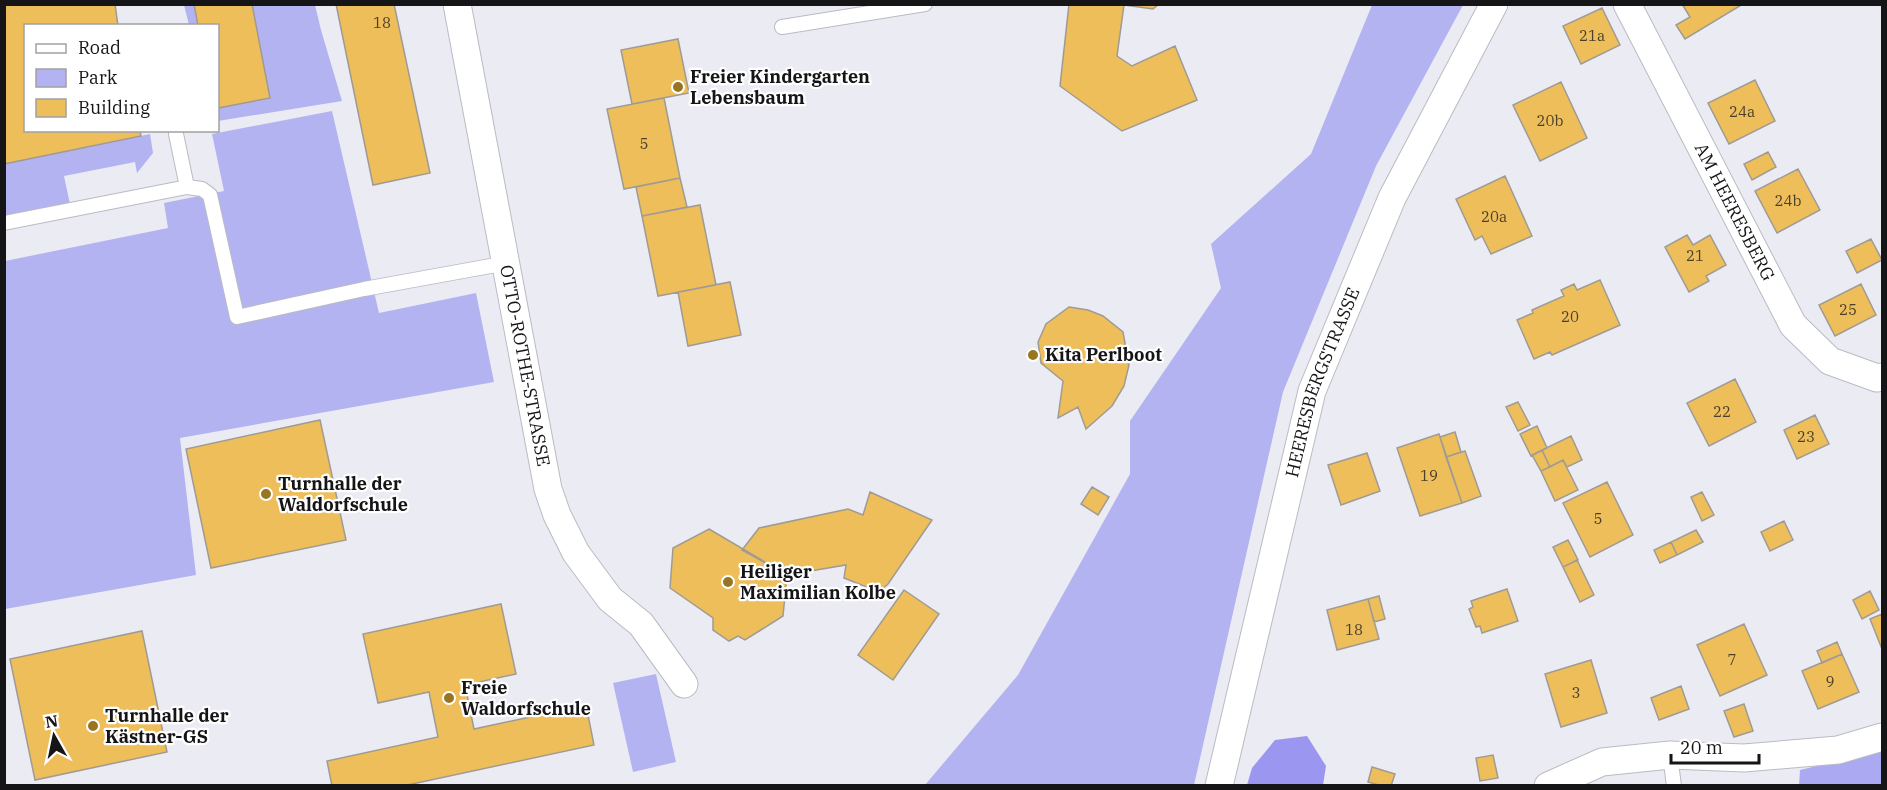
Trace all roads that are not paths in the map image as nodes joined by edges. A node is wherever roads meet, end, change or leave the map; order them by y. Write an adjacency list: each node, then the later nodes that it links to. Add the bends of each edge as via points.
1 (457, 4): 9 (street, OTTO-ROTHE-STRASSE)
2 (925, 4): 5 (lane)
3 (1494, 4): 14 (street, HEERESBERGSTRASSE, via 1392,198 1312,391)
4 (1627, 4): 10 (street, AM HEERESBERG, via 1793,325 1830,361)
5 (782, 27)
6 (176, 134): 7 (lane)
7 (187, 187): 8 (lane); 9 (lane, via 202,189 210,195 237,317)
8 (4, 223)
9 (507, 263): 11 (street, OTTO-ROTHE-STRASSE, via 546,479 557,515 576,553 610,599 641,624)
10 (1882, 377)
11 (684, 684)
12 (1882, 737): 13 (street, via 1838,750 1744,758)
13 (1670, 755): 15 (street, via 1602,762); 16 (lane)
14 (1219, 786)
15 (1548, 786)
16 (1674, 786)

